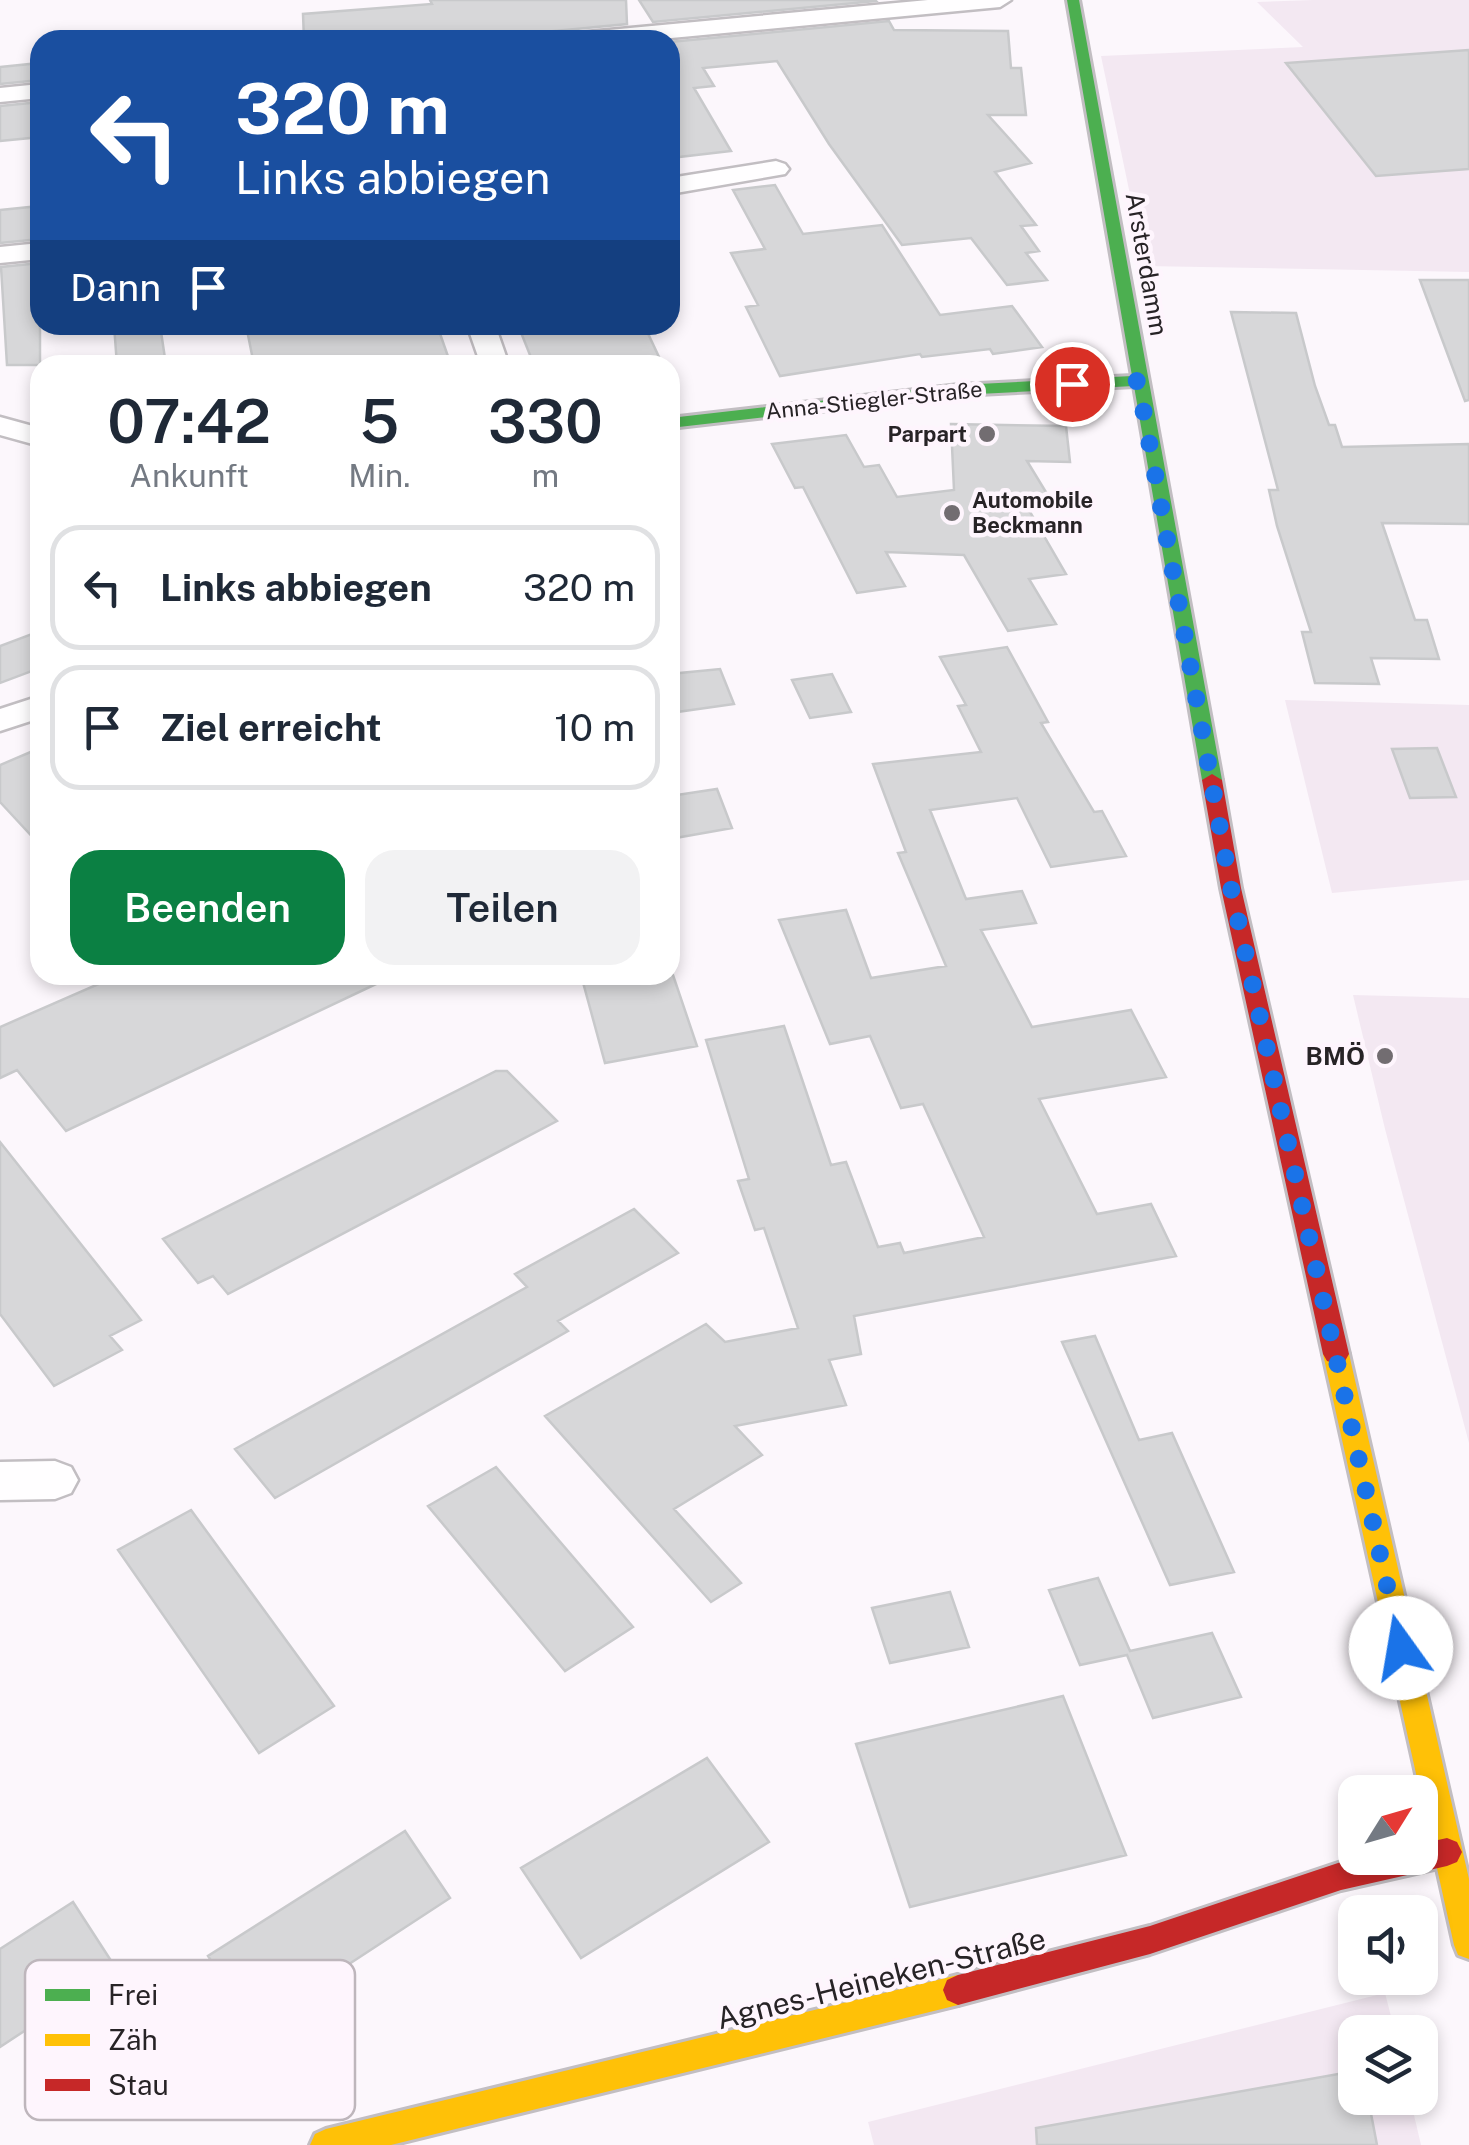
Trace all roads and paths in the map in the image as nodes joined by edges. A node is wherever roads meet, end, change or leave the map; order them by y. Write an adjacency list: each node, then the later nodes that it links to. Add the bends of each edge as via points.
1 (1000, 0): 3 (street)
2 (1074, 0): 10 (street, Arsterdamm)
3 (680, 30)
4 (30, 92): 5 (street)
5 (0, 94)
6 (776, 169): 7 (street)
7 (680, 184)
8 (30, 252): 9 (street)
9 (0, 255)
10 (1138, 381): 11 (street, Anna-Stiegler-Straße, via 960,390); 18 (street, Arsterdamm, via 1231,888)
11 (680, 422)
12 (0, 426): 13 (street)
13 (30, 434)
14 (30, 710): 15 (street)
15 (0, 721)
16 (55, 1480): 17 (street)
17 (0, 1481)
18 (1447, 1852): 19 (street, Arsterdamm); 20 (street, Agnes-Heineken-Straße, via 1341,1876 1112,1950)
19 (1469, 1945)
20 (384, 2138): 21 (street, Agnes-Heineken-Straße)
21 (326, 2145)

